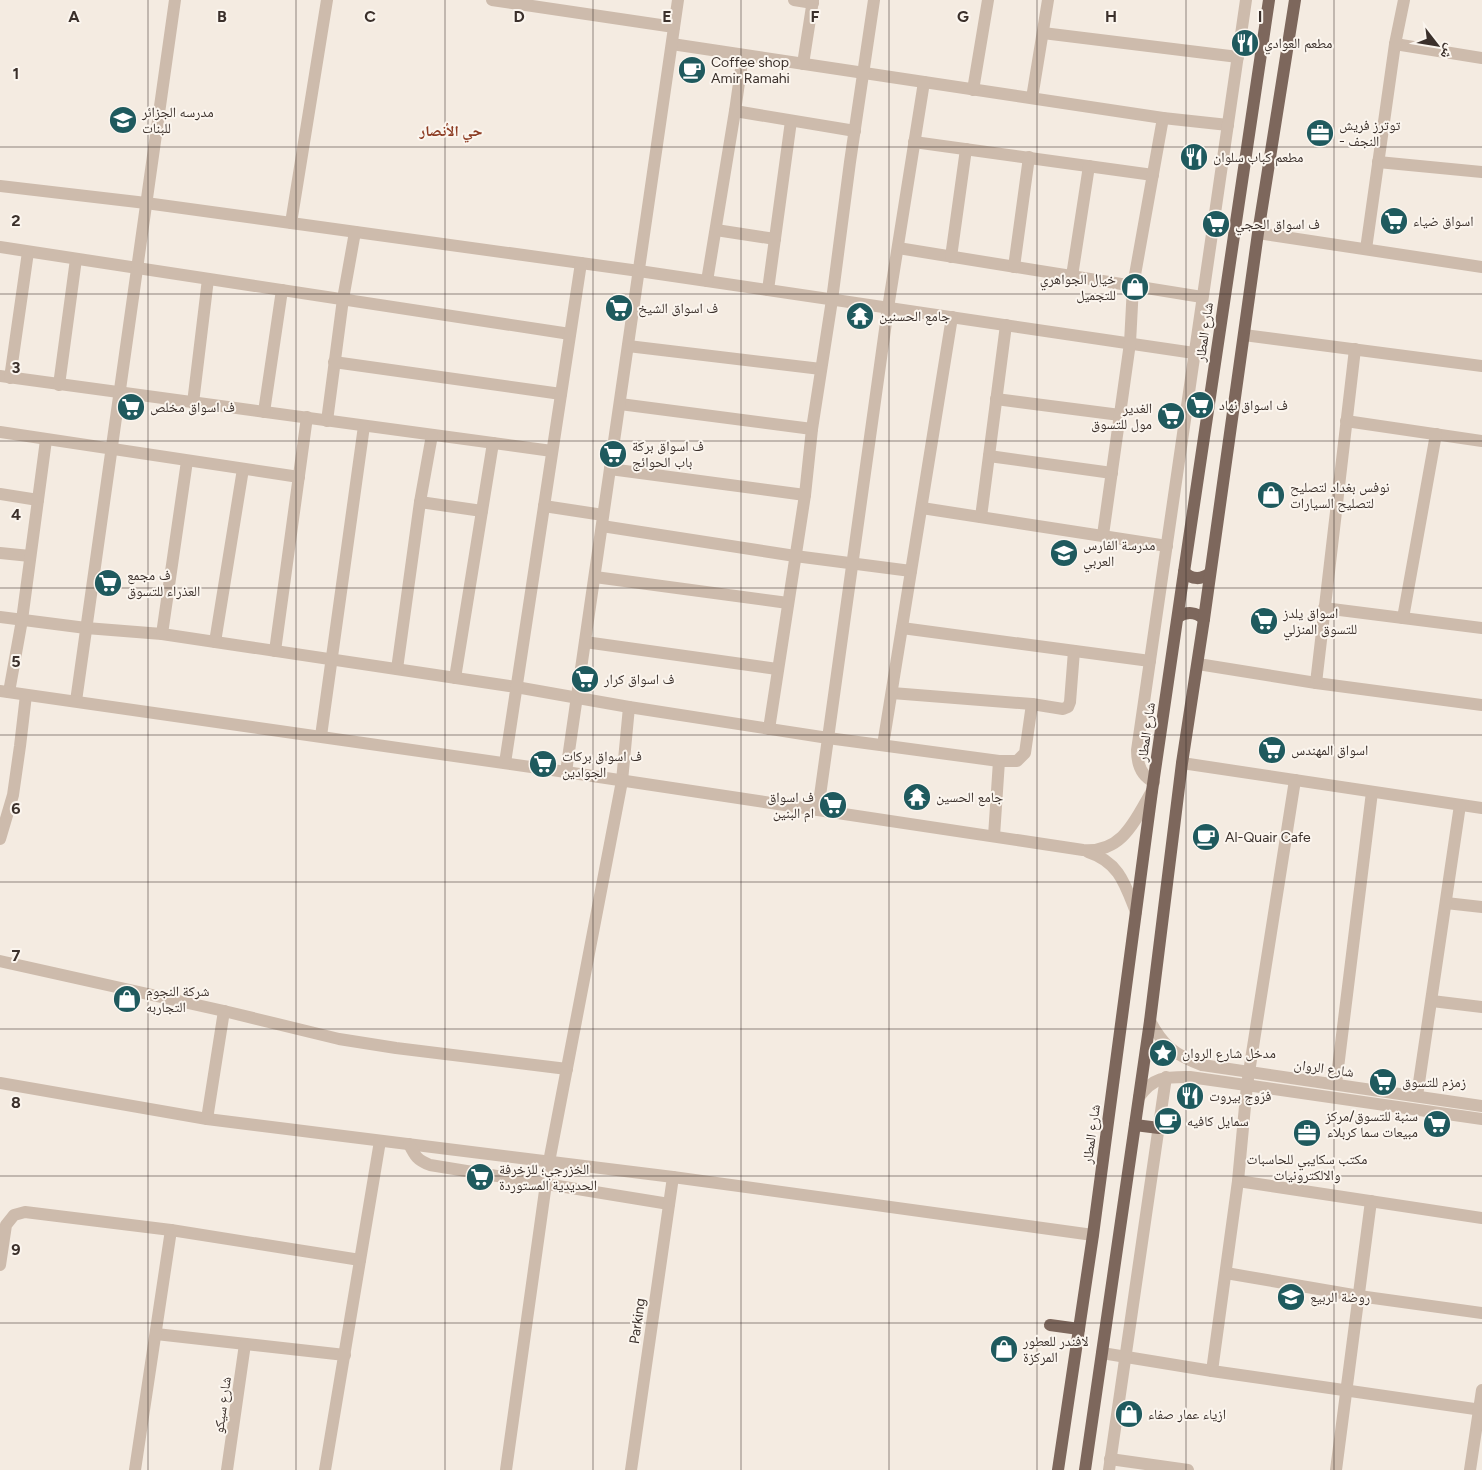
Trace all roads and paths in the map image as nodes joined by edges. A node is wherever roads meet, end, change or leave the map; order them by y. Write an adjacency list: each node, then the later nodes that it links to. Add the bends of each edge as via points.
1 (175, 0): 39 (street)
2 (327, 0): 40 (street)
3 (492, 0): 14 (street)
4 (678, 0): 14 (street)
5 (794, 0): 13 (street)
6 (874, 0): 22 (street)
7 (988, 0): 24 (street)
8 (1048, 0): 15 (street)
9 (1246, 0): 19 (street)
10 (1269, 0): 121 (main road, شارع المطار)
11 (1295, 0): 43 (main road)
12 (1404, 0): 17 (street)
13 (813, 2): 21 (street)
14 (674, 27): 16 (street)
15 (1043, 33): 19 (street); 25 (street)
16 (672, 44): 18 (street); 55 (street)
17 (1395, 44): 20 (street); 34 (street)
18 (743, 55): 21 (street); 26 (street)
19 (1238, 57): 29 (street)
20 (1482, 58)
21 (803, 64): 22 (street)
22 (864, 73): 23 (street); 30 (street)
23 (924, 82): 24 (street); 31 (street)
24 (973, 90): 25 (street)
25 (1032, 98): 27 (street)
26 (735, 112): 28 (street); 41 (street)
27 (1164, 118): 29 (street); 37 (street)
28 (791, 121): 30 (street); 44 (street)
29 (1228, 125): 62 (street)
30 (855, 131): 64 (street)
31 (914, 142): 32 (street); 46 (street)
32 (966, 149): 33 (street); 49 (street)
33 (1029, 157): 35 (street); 52 (street)
34 (1378, 162): 36 (street); 47 (street)
35 (1089, 166): 37 (street); 56 (street)
36 (1482, 172)
37 (1153, 175): 59 (street)
38 (0, 186): 39 (street)
39 (146, 203): 40 (street); 54 (street)
40 (290, 223): 42 (street)
41 (716, 230): 44 (street); 58 (street)
42 (355, 232): 51 (street); 63 (street)
43 (1258, 233): 47 (street); 69 (main road)
44 (775, 239): 61 (street)
45 (0, 248): 48 (street)
46 (898, 248): 49 (street); 65 (street)
47 (1366, 249): 53 (street)
48 (28, 252): 50 (street); 77 (street)
49 (951, 257): 52 (street)
50 (76, 259): 54 (street); 78 (street)
51 (581, 263): 55 (street); 68 (street)
52 (1014, 267): 56 (street)
53 (1482, 267)
54 (137, 268): 57 (street); 79 (street)
55 (639, 271): 58 (street); 71 (street)
56 (1072, 276): 59 (street)
57 (208, 278): 60 (street); 82 (street)
58 (707, 281): 61 (street)
59 (1133, 286): 62 (street); 70 (street)
60 (282, 290): 63 (street); 84 (street)
61 (768, 290): 64 (street)
62 (1202, 297): 73 (street)
63 (343, 299): 68 (street); 74 (street)
64 (832, 300): 65 (street); 76 (street)
65 (888, 308): 66 (street); 119 (street)
66 (952, 317): 67 (street); 110 (street)
67 (1006, 325): 70 (street); 81 (street)
68 (570, 334): 80 (street)
69 (1244, 334): 72 (street); 122 (main road)
70 (1130, 343): 73 (street); 85 (street)
71 (628, 346): 76 (street); 83 (street)
72 (1355, 349): 75 (street); 88 (street)
73 (1194, 353): 115 (street)
74 (334, 362): 80 (street); 87 (street)
75 (1482, 366)
76 (821, 369): 90 (street)
77 (5, 377): 78 (street)
78 (59, 385): 79 (street)
79 (120, 394): 82 (street); 97 (street)
80 (561, 394): 98 (street)
81 (996, 399): 85 (street); 99 (street)
82 (193, 403): 84 (street)
83 (620, 404): 90 (street); 102 (street)
84 (264, 412): 86 (street)
85 (1120, 415): 103 (street)
86 (307, 417): 87 (street); 104 (street)
87 (327, 421): 89 (street)
88 (1346, 421): 92 (street); 125 (street)
89 (364, 426): 93 (street); 139 (street)
90 (812, 428): 106 (street)
91 (0, 432): 94 (street)
92 (1436, 434): 95 (street); 128 (street)
93 (432, 435): 96 (street); 108 (street)
94 (46, 440): 97 (street); 107 (street)
95 (1482, 441)
96 (493, 443): 98 (street); 111 (street)
97 (111, 450): 100 (street); 131 (street)
98 (552, 451): 109 (street)
99 (989, 456): 103 (street); 112 (street)
100 (187, 460): 101 (street); 134 (street)
101 (243, 469): 104 (street); 135 (street)
102 (610, 469): 106 (street); 113 (street)
103 (1112, 473): 114 (street)
104 (299, 477): 137 (street)
105 (0, 494): 107 (street)
106 (804, 494): 118 (street)
107 (38, 500): 117 (street)
108 (420, 502): 111 (street); 142 (street)
109 (544, 506): 113 (street); 146 (street)
110 (922, 508): 112 (street); 120 (street)
111 (482, 511): 144 (street)
112 (981, 517): 114 (street)
113 (603, 521): 118 (street); 123 (street)
114 (1103, 535): 115 (street)
115 (1167, 546): 140 (street)
116 (0, 553): 117 (street)
117 (30, 556): 130 (street)
118 (795, 556): 119 (street); 124 (street)
119 (853, 563): 120 (street); 157 (street)
120 (911, 571): 132 (street)
121 (1184, 572): 122 (main road, via 1196,579); 127 (main road, شارع المطار)
122 (1210, 573): 129 (main road)
123 (594, 577): 124 (street); 136 (street)
124 (788, 603): 143 (street)
125 (1324, 608): 128 (street); 145 (street)
126 (0, 617): 130 (street)
127 (1178, 617): 129 (main road, via 1192,612); 165 (main road, شارع المطار)
128 (1402, 618): 133 (street)
129 (1204, 619): 141 (main road)
130 (22, 620): 131 (street); 147 (street)
131 (86, 628): 134 (street); 151 (street)
132 (902, 628): 138 (street); 148 (street)
133 (1482, 628)
134 (162, 634): 135 (street)
135 (215, 642): 137 (street)
136 (585, 642): 143 (street); 150 (street)
137 (275, 651): 139 (street)
138 (1074, 651): 140 (street); 152 (street, via 1068,707)
139 (332, 659): 142 (street); 156 (street)
140 (1150, 661): 165 (street, via 1137,755 1141,770)
141 (1198, 664): 145 (street); 161 (main road)
142 (397, 669): 144 (street)
143 (777, 669): 155 (street)
144 (455, 678): 146 (street)
145 (1316, 683): 153 (street)
146 (516, 687): 150 (street); 160 (street)
147 (4, 692): 149 (street)
148 (892, 693): 152 (street); 158 (street)
149 (26, 695): 151 (street); 171 (street, via 12,795)
150 (576, 698): 154 (street); 162 (street)
151 (76, 701): 156 (street)
152 (1032, 704): 159 (street, via 1025,753 1017,761)
153 (1482, 705)
154 (629, 707): 155 (street); 164 (street)
155 (769, 729): 157 (street)
156 (321, 736): 160 (street)
157 (828, 738): 158 (street); 169 (street)
158 (883, 746): 159 (street)
159 (999, 761): 170 (street)
160 (505, 763): 162 (street)
161 (1182, 763): 163 (street); 180 (main road)
162 (566, 772): 164 (street)
163 (1295, 780): 166 (street); 182 (street)
164 (622, 781): 169 (street); 181 (street)
165 (1153, 786): 172 (street, via 1122,839 1108,847); 175 (main road, شارع المطار)
166 (1372, 792): 167 (street); 185 (street)
167 (1460, 805): 168 (street); 173 (street)
168 (1482, 808)
169 (818, 810): 170 (street)
170 (994, 836): 172 (street)
171 (0, 839)
172 (1083, 850): 175 (street, via 1116,870)
173 (1446, 903): 174 (street); 177 (street)
174 (1482, 907)
175 (1136, 912): 204 (main road, شارع المطار)
176 (0, 961): 179 (street)
177 (1432, 1000): 178 (street); 188 (street)
178 (1482, 1007)
179 (224, 1011): 181 (street, via 339,1039); 190 (street)
180 (1150, 1021): 182 (street, شارع الروان, via 1168,1047 1189,1061); 187 (main road)
181 (567, 1069): 196 (street)
182 (1250, 1072): 185 (street, شارع الروان); 186 (street)
183 (1166, 1077): 186 (street, شارع الروان); 187 (street, شارع الروان, via 1147,1086); 193 (street)
184 (0, 1083): 190 (street)
185 (1336, 1084): 188 (street, شارع الروان)
186 (1248, 1085): 191 (street, شارع الروان); 198 (street)
187 (1139, 1096): 192 (main road)
188 (1417, 1096): 189 (street, شارع الروان)
189 (1482, 1106)
190 (207, 1119): 194 (street)
191 (1482, 1119)
192 (1134, 1125): 193 (main road); 214 (main road)
193 (1159, 1128): 216 (street)
194 (380, 1141): 195 (street); 205 (street)
195 (409, 1144): 196 (street); 199 (street, via 415,1156 430,1165)
196 (548, 1162): 197 (street); 199 (street)
197 (674, 1177): 201 (street, Parking); 204 (street)
198 (1238, 1181): 200 (street); 207 (street)
199 (546, 1184): 201 (street); 225 (street)
200 (1371, 1201): 202 (street); 208 (street)
201 (669, 1204): 226 (street, Parking)
202 (1482, 1218)
203 (171, 1230): 205 (street); 206 (street, via 25,1212 14,1215 6,1225); 212 (street)
204 (1093, 1235): 211 (main road, شارع المطار)
205 (360, 1260): 215 (street)
206 (0, 1265)
207 (1226, 1274): 208 (street); 217 (street)
208 (1359, 1296): 209 (street); 219 (street)
209 (1482, 1313)
210 (1050, 1325): 211 (main road)
211 (1079, 1329): 227 (main road, شارع المطار)
212 (156, 1334): 213 (street); 222 (street)
213 (245, 1344): 215 (street); 223 (street, شارع سيكو)
214 (1102, 1353): 216 (street); 228 (main road)
215 (344, 1355): 224 (street)
216 (1126, 1356): 217 (street); 221 (street)
217 (1212, 1370): 219 (street)
218 (1482, 1390): 220 (street)
219 (1346, 1391): 220 (street); 230 (street)
220 (1481, 1410): 231 (street)
221 (1109, 1465): 229 (street)
222 (135, 1470)
223 (227, 1470)
224 (325, 1470)
225 (506, 1470)
226 (631, 1470)
227 (1058, 1470)
228 (1084, 1470)
229 (1188, 1470)
230 (1336, 1470)
231 (1470, 1470)

